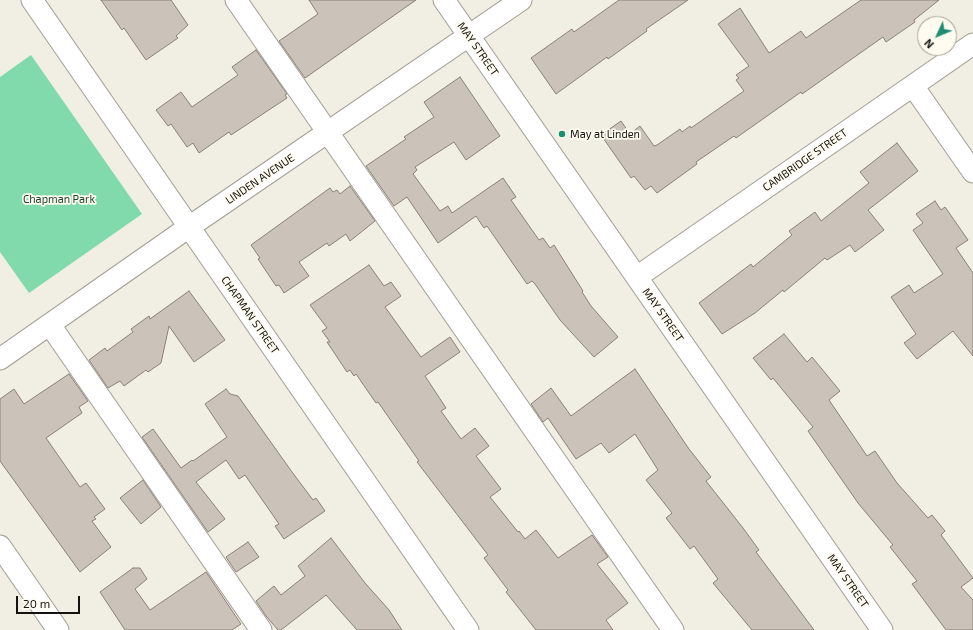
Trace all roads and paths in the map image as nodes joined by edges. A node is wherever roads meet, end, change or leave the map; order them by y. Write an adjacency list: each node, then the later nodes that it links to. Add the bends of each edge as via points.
1 (32, 0): 10 (street, CHAPMAN STREET)
2 (236, 0): 8 (street)
3 (444, 0): 5 (street, MAY STREET)
4 (521, 0): 5 (street, LINDEN AVENUE)
5 (469, 36): 8 (street, LINDEN AVENUE); 11 (street, MAY STREET)
6 (973, 44): 7 (street, CAMBRIDGE STREET)
7 (913, 86): 9 (street); 11 (street, CAMBRIDGE STREET)
8 (328, 134): 10 (street, LINDEN AVENUE); 18 (street)
9 (973, 172)
10 (189, 227): 12 (street, LINDEN AVENUE); 17 (street, CHAPMAN STREET)
11 (637, 277): 19 (street, MAY STREET)
12 (50, 325): 13 (street, LINDEN AVENUE); 16 (street)
13 (0, 360)
14 (0, 546): 15 (street)
15 (58, 630)
16 (261, 630)
17 (468, 630)
18 (673, 630)
19 (882, 630)

